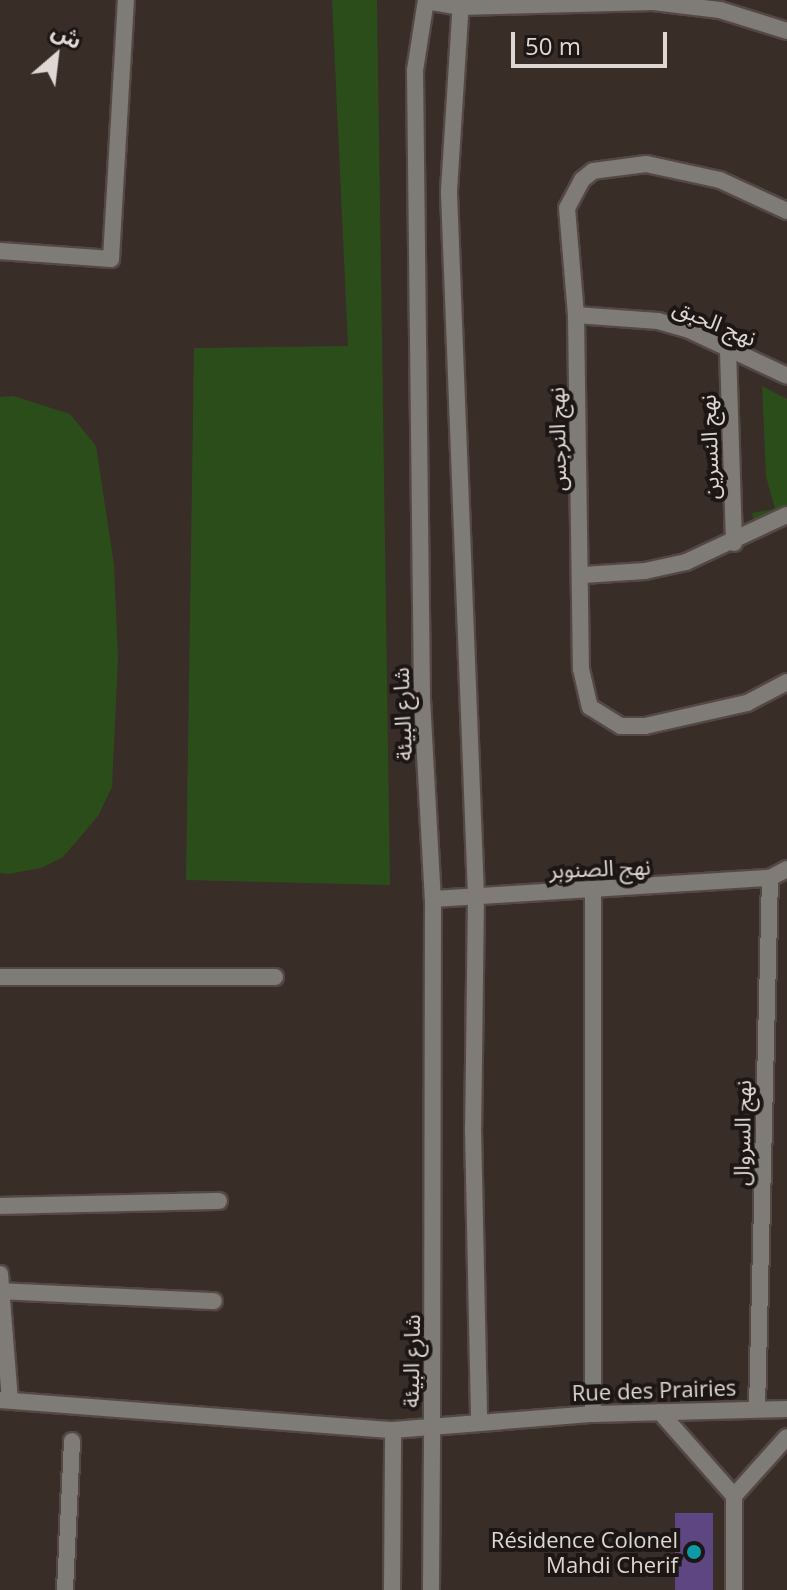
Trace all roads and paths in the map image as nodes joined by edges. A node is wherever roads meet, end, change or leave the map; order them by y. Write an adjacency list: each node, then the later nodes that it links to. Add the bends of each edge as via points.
1 (126, 0): 7 (street, via 111,259)
2 (426, 1): 4 (street); 19 (street, شارع البيئة, via 415,70 422,699)
3 (653, 1): 4 (street); 5 (street, via 720,10)
4 (460, 4): 18 (street, via 449,193)
5 (787, 31)
6 (787, 211): 8 (street, نهج النرجس, via 678,168 615,165 593,171 567,208)
7 (0, 251)
8 (576, 315): 9 (street, نهج الحبق, via 658,321); 13 (street, نهج النرجس)
9 (728, 351): 10 (street, نهج الحبق); 12 (street, نهج النسرين)
10 (787, 376)
11 (787, 515): 12 (street)
12 (734, 543): 13 (street, via 645,571)
13 (583, 575): 14 (street, نهج النرجس, via 583,691 602,719 645,726 694,718 747,703)
14 (787, 682)
15 (787, 869): 16 (street)
16 (770, 878): 17 (street, نهج الصنوبر); 27 (street, نهج السروال)
17 (593, 890): 18 (street, نهج الصنوبر); 30 (street)
18 (476, 895): 19 (street, نهج الصنوبر); 31 (street, via 473,1128)
19 (433, 899): 32 (street, شارع البيئة)
20 (0, 977): 21 (street)
21 (275, 977)
22 (219, 1201): 23 (street)
23 (0, 1206)
24 (1, 1285): 25 (street); 26 (street)
25 (214, 1301)
26 (5, 1400): 33 (street, Rue des Prairies)
27 (757, 1409): 28 (street, Rue des Prairies); 29 (street, Rue des Prairies)
28 (787, 1409)
29 (660, 1412): 30 (street, Rue des Prairies); 36 (street)
30 (593, 1414): 31 (street, Rue des Prairies)
31 (479, 1422): 32 (street, Rue des Prairies)
32 (432, 1428): 33 (street, Rue des Prairies); 39 (street, شارع البيئة)
33 (393, 1430): 38 (street)
34 (787, 1437): 36 (street)
35 (72, 1441): 37 (street)
36 (734, 1496): 40 (street)
37 (65, 1590)
38 (392, 1590)
39 (431, 1590)
40 (734, 1590)

